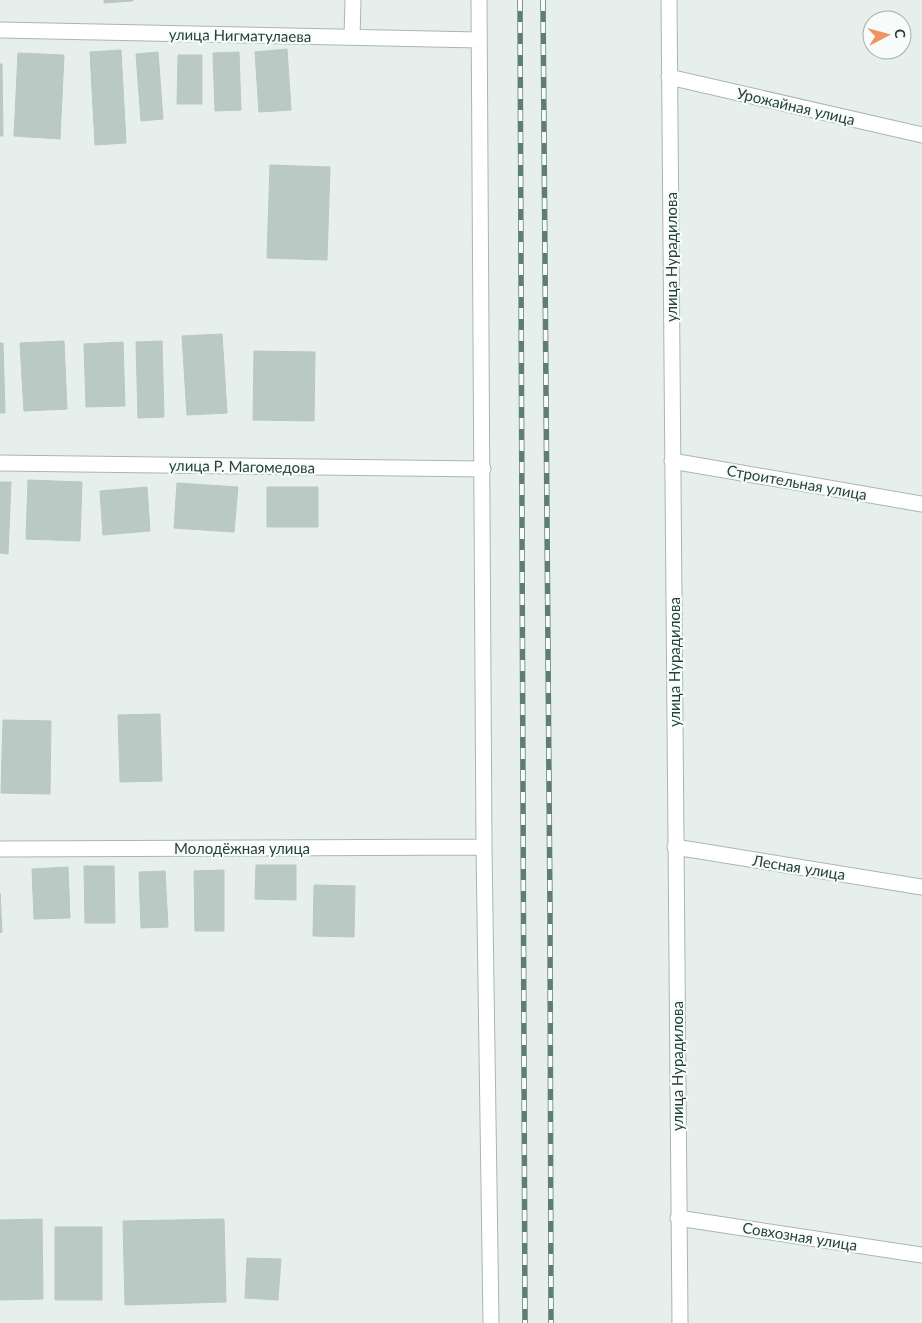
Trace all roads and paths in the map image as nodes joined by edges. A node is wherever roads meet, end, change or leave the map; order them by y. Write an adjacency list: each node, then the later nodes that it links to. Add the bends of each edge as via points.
1 (353, 0): 5 (street)
2 (479, 0): 6 (street)
3 (669, 0): 7 (street, улица Нурадилова)
4 (0, 30): 5 (street, улица Нигматулаева)
5 (352, 37): 6 (street, улица Нигматулаева)
6 (479, 40): 11 (street)
7 (669, 77): 8 (street, Урожайная улица); 9 (street, улица Нурадилова)
8 (922, 135)
9 (672, 461): 12 (street, Строительная улица); 14 (street, улица Нурадилова)
10 (0, 463): 11 (street, улица Р. Магомедова)
11 (483, 469): 13 (street)
12 (922, 504)
13 (484, 846): 15 (street, Молодёжная улица); 19 (street)
14 (675, 847): 16 (street, Лесная улица); 17 (street, улица Нурадилова)
15 (0, 849)
16 (922, 887)
17 (678, 1218): 18 (street, Совхозная улица); 20 (street, улица Нурадилова)
18 (922, 1255)
19 (491, 1323)
20 (680, 1323)

